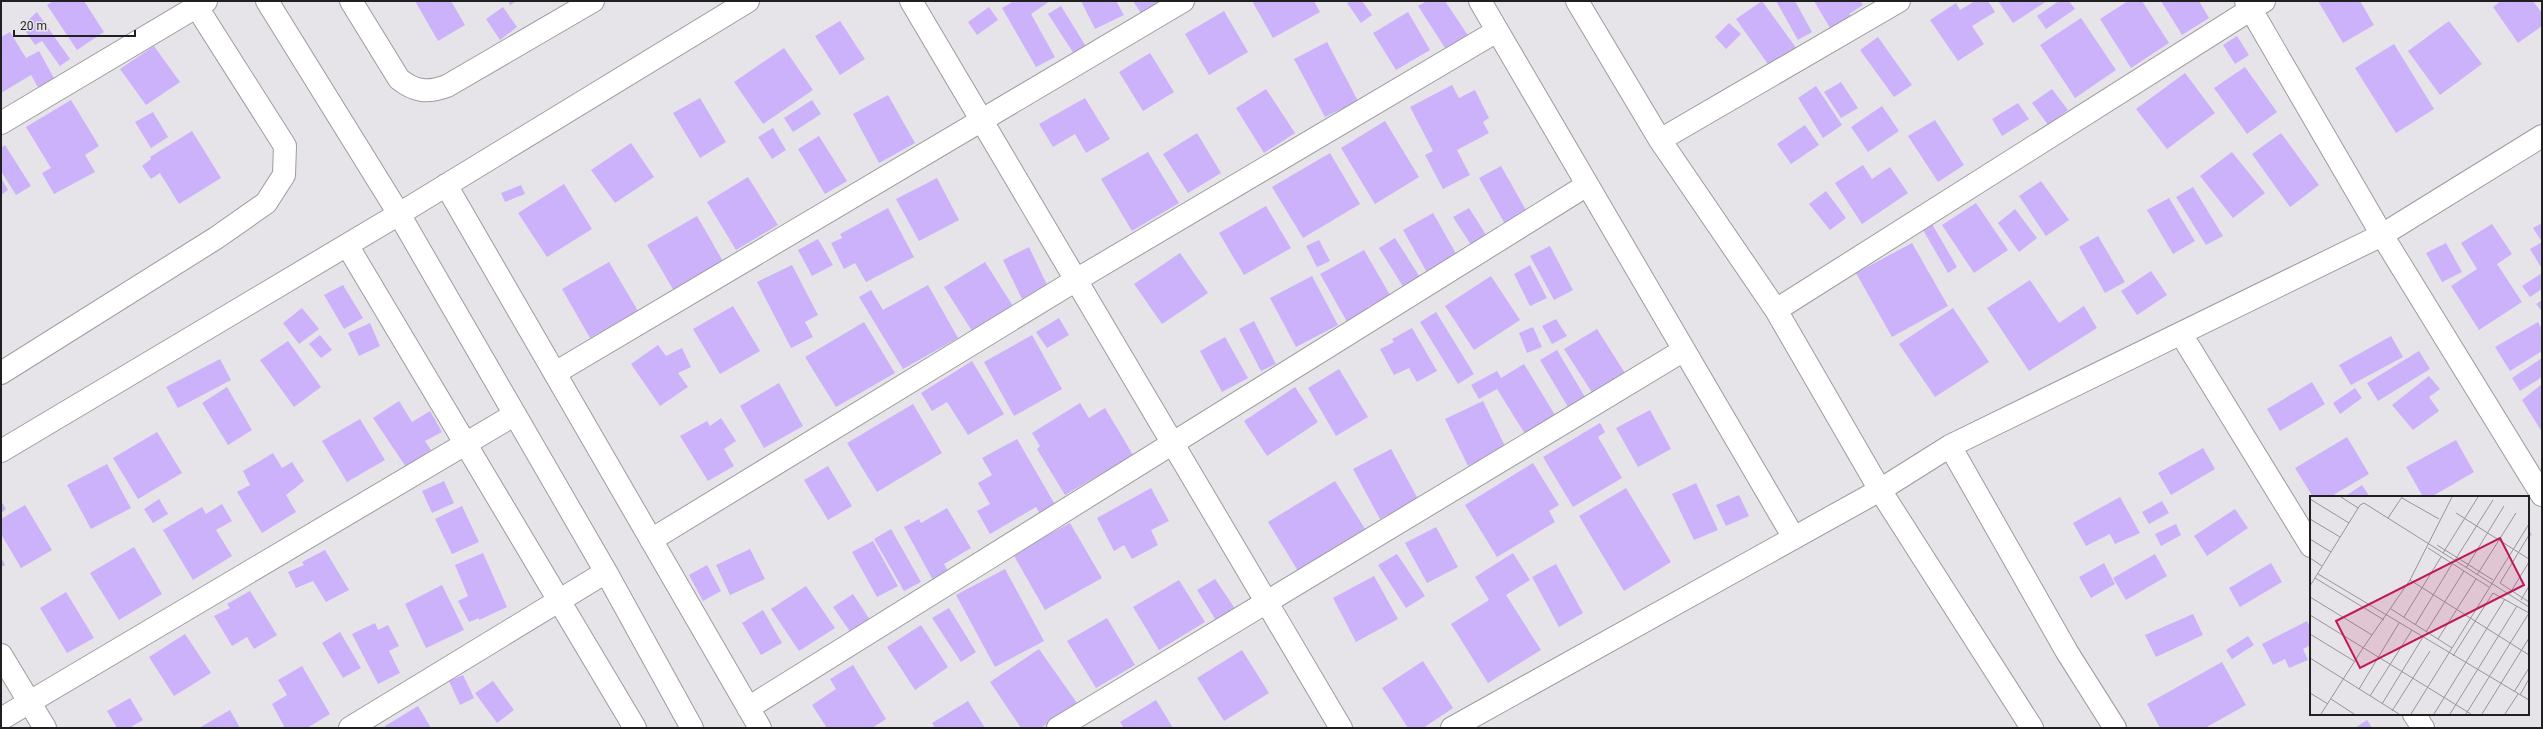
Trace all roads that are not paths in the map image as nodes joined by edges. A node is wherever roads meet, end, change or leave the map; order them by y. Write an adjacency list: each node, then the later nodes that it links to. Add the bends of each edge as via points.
1 (267, 1): 19 (street)
2 (351, 1): 3 (street, via 399,79 408,87 432,92 447,86)
3 (593, 1)
4 (748, 1): 17 (street)
5 (911, 1): 13 (street)
6 (1183, 1): 13 (street)
7 (1480, 1): 12 (street)
8 (1577, 1): 16 (street)
9 (1899, 1): 16 (street)
10 (198, 3): 14 (street); 27 (street, via 285,146 284,176 266,203 216,238)
11 (2254, 4): 20 (street); 23 (street)
12 (1497, 31): 18 (street); 22 (street)
13 (982, 121): 22 (street); 26 (street)
14 (1, 123)
15 (2542, 136): 20 (street)
16 (1660, 140): 23 (street)
17 (446, 185): 19 (street); 26 (street)
18 (1587, 185): 25 (street); 30 (street)
19 (399, 214): 21 (street); 28 (street)
20 (2382, 235): 24 (street); 34 (street)
21 (347, 245): 29 (street); 32 (street)
22 (1076, 280): 30 (street); 36 (street)
23 (1776, 310): 33 (street)
24 (2181, 334): 31 (street); 37 (street)
25 (1684, 350): 35 (street); 40 (street)
26 (555, 373): 36 (street)
27 (1, 374)
28 (514, 415): 29 (street); 38 (street)
29 (466, 443): 39 (street); 42 (street)
30 (1173, 443): 40 (street); 43 (street)
31 (1950, 446): 33 (street); 55 (street, via 2067,652)
32 (1, 451)
33 (1880, 490): 35 (street); 54 (street)
34 (2542, 495)
35 (1794, 538): 53 (street)
36 (651, 540): 43 (street)
37 (2310, 544)
38 (606, 572): 39 (street); 49 (street)
39 (559, 600): 47 (street); 48 (street)
40 (1267, 601): 51 (street); 52 (street)
41 (1, 655): 42 (street)
42 (29, 702): 45 (street); 46 (street)
43 (748, 708): 50 (street)
44 (2415, 715): 56 (street)
45 (1, 719)
46 (45, 728)
47 (350, 728)
48 (635, 728)
49 (692, 728)
50 (760, 728)
51 (1058, 728)
52 (1342, 728)
53 (1452, 728)
54 (2032, 728)
55 (2115, 728)
56 (2423, 728)

